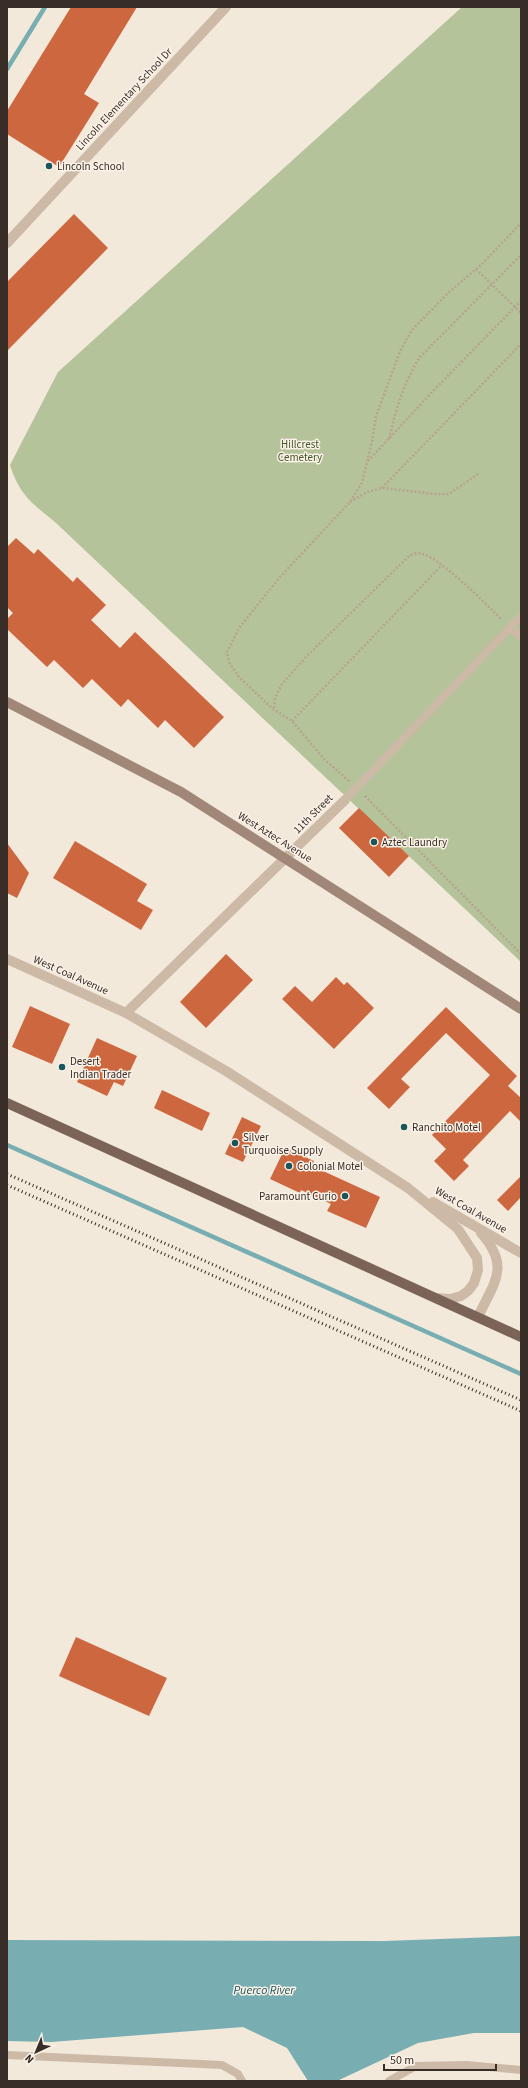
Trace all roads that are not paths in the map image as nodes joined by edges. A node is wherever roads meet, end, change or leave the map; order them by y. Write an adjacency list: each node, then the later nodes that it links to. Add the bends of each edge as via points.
1 (226, 7): 2 (street, Lincoln Elementary School Dr)
2 (7, 244)
3 (521, 616): 4 (lane, 11th Street)
4 (510, 627): 5 (lane); 7 (lane, 11th Street)
5 (521, 637)
6 (7, 702): 8 (main road, West Aztec Avenue, via 181,792)
7 (345, 800): 8 (street, 11th Street)
8 (286, 858): 10 (main road, West Aztec Avenue); 11 (street, 11th Street)
9 (7, 959): 11 (street, West Coal Avenue)
10 (521, 1008)
11 (126, 1013): 13 (street, West Coal Avenue, via 226,1071)
12 (7, 1102): 16 (main road)
13 (408, 1188): 14 (street, West Coal Avenue); 16 (street, via 458,1229 477,1258 478,1270 468,1291 450,1299)
14 (475, 1226): 15 (street, West Coal Avenue); 17 (street, via 493,1246 498,1264 495,1281)
15 (521, 1253)
16 (434, 1297): 17 (main road)
17 (478, 1317): 18 (main road)
18 (521, 1337)
19 (7, 2055): 21 (lane, via 222,2065)
20 (521, 2070): 22 (lane, via 467,2065 416,2066)
21 (240, 2078)
22 (389, 2081)

